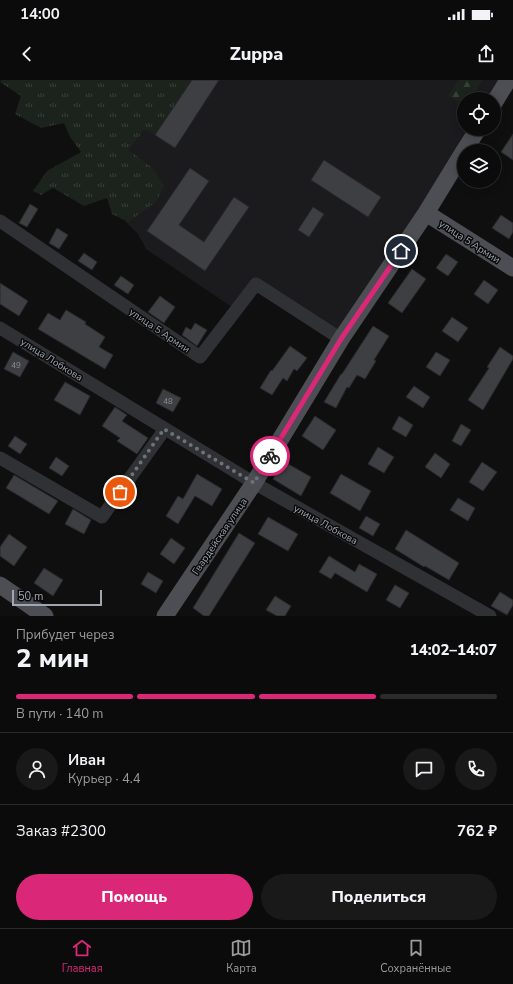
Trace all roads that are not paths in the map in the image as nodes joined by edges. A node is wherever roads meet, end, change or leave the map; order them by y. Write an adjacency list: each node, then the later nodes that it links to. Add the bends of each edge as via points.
1 (508, 80): 2 (main road)
2 (501, 92)
3 (457, 162): 4 (main road, Гвардейская улица)
4 (426, 213): 6 (main road, улица 5 Армии); 8 (main road, Гвардейская улица)
5 (0, 221): 8 (street, улица 5 Армии, via 200,357 256,284)
6 (513, 268)
7 (0, 328): 9 (street, улица Лобкова)
8 (341, 339): 11 (main road, Гвардейская улица)
9 (164, 429): 10 (street, via 102,517); 11 (street, улица Лобкова)
10 (0, 458)
11 (254, 483): 14 (main road, Гвардейская улица); 15 (street, улица Лобкова)
12 (0, 584): 13 (main road)
13 (45, 616)
14 (165, 616)
15 (490, 616)

